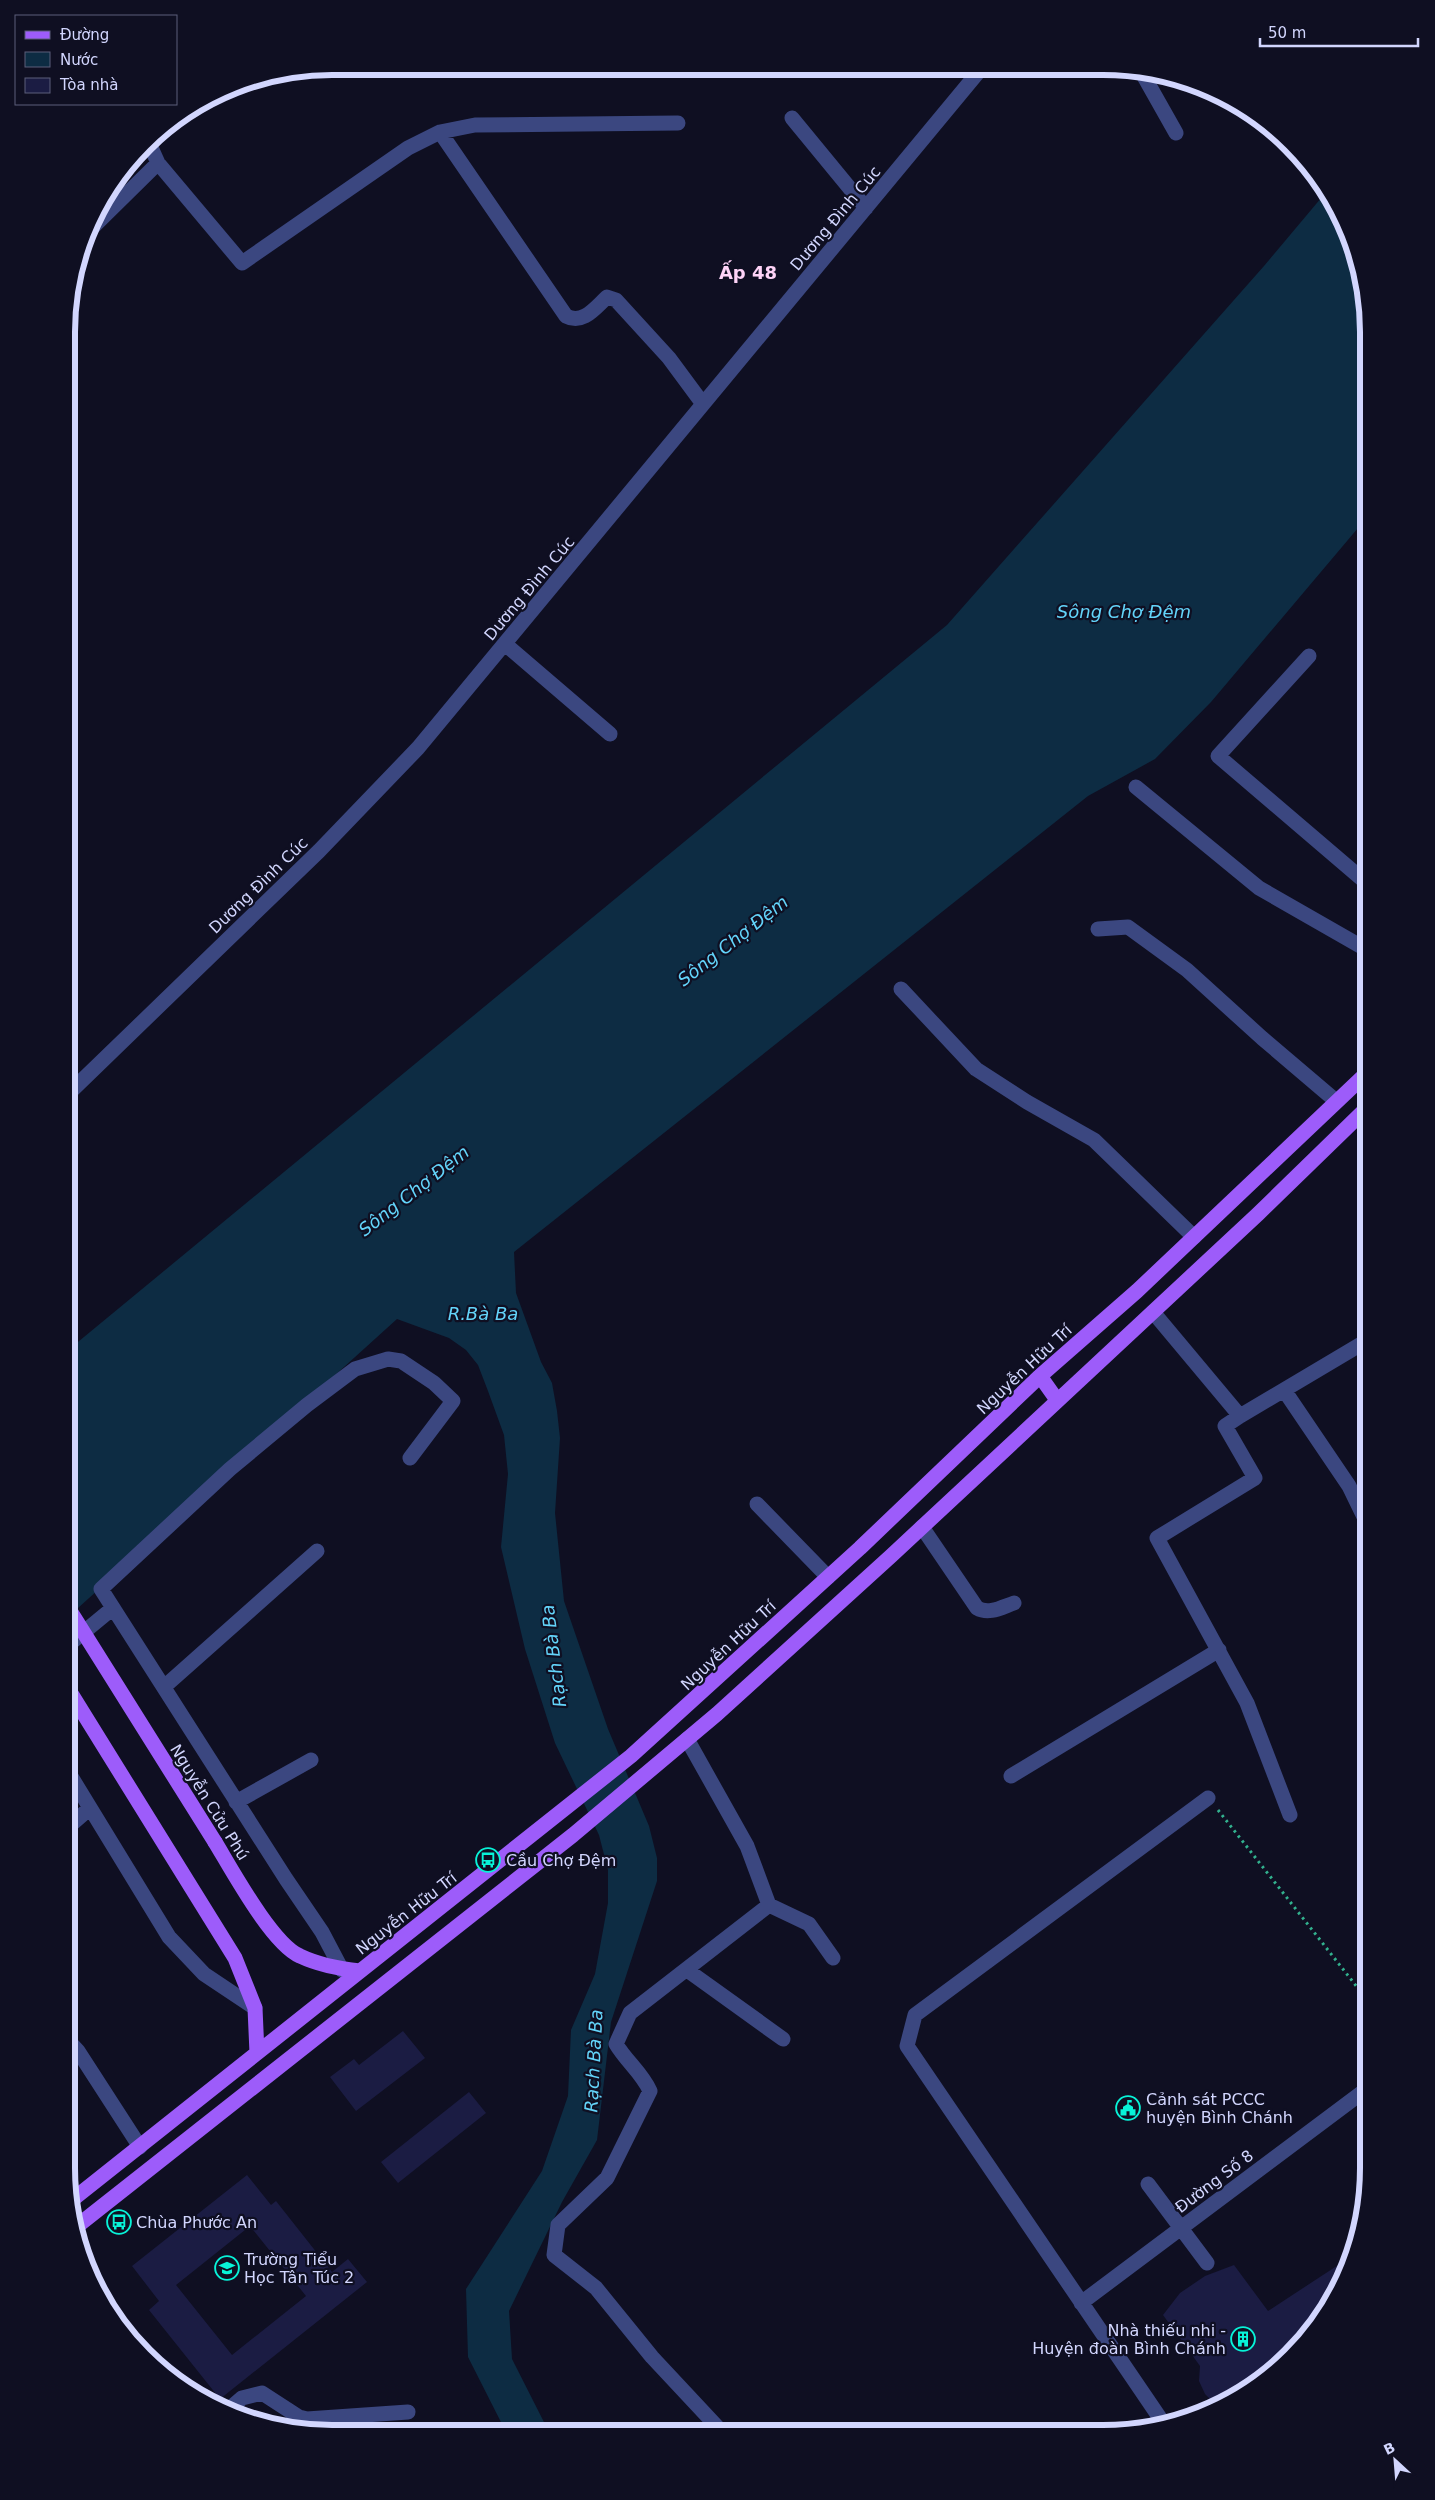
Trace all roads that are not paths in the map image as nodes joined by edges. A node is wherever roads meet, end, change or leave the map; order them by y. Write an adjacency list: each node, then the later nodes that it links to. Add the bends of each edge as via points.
1 (976, 75): 9 (street, Dương Đình Cúc)
2 (1145, 79): 6 (street)
3 (792, 118): 9 (street)
4 (678, 123): 5 (street, via 475,124)
5 (440, 132): 8 (street, via 408,148 242,263); 11 (street, via 566,316 582,319 607,297 616,300 669,358)
6 (1176, 133)
7 (152, 149): 8 (street)
8 (158, 163): 10 (street)
9 (866, 208): 11 (street, Dương Đình Cúc)
10 (102, 218)
11 (703, 404): 12 (street, Dương Đình Cúc)
12 (504, 644): 14 (street); 21 (street, Dương Đình Cúc, via 418,748 319,851)
13 (1309, 656): 16 (street, via 1218,756)
14 (610, 734)
15 (1136, 787): 18 (street, via 1259,888)
16 (1360, 877)
17 (1098, 929): 22 (street, via 1128,927 1187,970)
18 (1360, 946)
19 (901, 989): 24 (street, via 976,1068 1094,1140)
20 (1360, 1078): 22 (main road, Nguyễn Hữu Trí)
21 (75, 1087)
22 (1336, 1101): 24 (main road, Nguyễn Hữu Trí)
23 (1360, 1114): 25 (main road)
24 (1194, 1237): 27 (main road, Nguyễn Hữu Trí)
25 (1153, 1312): 29 (main road); 30 (street)
26 (1360, 1345): 28 (street)
27 (1040, 1376): 29 (main road); 36 (main road, Nguyễn Hữu Trí)
28 (1284, 1390): 30 (street); 33 (street, via 1349,1486)
29 (1057, 1400): 34 (main road)
30 (1240, 1416): 41 (street, via 1225,1426 1256,1478 1157,1538)
31 (410, 1458): 38 (street, via 453,1401 434,1383 401,1361 388,1359 355,1369 230,1469 101,1589)
32 (757, 1504): 36 (street)
33 (1360, 1508)
34 (922, 1527): 37 (street, via 977,1608 983,1612 992,1611); 44 (main road)
35 (317, 1551): 42 (street)
36 (828, 1577): 57 (main road, Nguyễn Hữu Trí, via 632,1756)
37 (1014, 1603)
38 (114, 1608): 40 (street); 42 (street)
39 (75, 1619): 55 (main road, Nguyễn Cửu Phú, bridge, via 273,1932 299,1956)
40 (75, 1640)
41 (1219, 1650): 46 (street); 51 (street, via 1246,1703)
42 (164, 1687): 49 (street)
43 (75, 1700): 58 (main road, via 235,1958)
44 (687, 1739): 53 (street, via 747,1846); 66 (main road, via 573,1835)
45 (311, 1760): 49 (street)
46 (1011, 1776)
47 (75, 1783): 50 (street)
48 (1208, 1798): 69 (street, via 915,2015 907,2046)
49 (236, 1802): 55 (street, via 322,1932)
50 (90, 1808): 52 (street); 58 (street, via 170,1937 204,1974)
51 (1290, 1815)
52 (75, 1821)
53 (769, 1905): 54 (street, via 809,1924); 56 (street)
54 (833, 1958)
55 (342, 1970): 57 (main road, Nguyễn Cửu Phú)
56 (687, 1970): 59 (street); 73 (street, via 630,2013 616,2044 650,2091 607,2178 558,2225 554,2255 596,2288 652,2357)
57 (360, 1971): 61 (main road, Nguyễn Hữu Trí)
58 (255, 2008): 61 (main road)
59 (784, 2039)
60 (75, 2048): 63 (street)
61 (257, 2053): 63 (main road, Nguyễn Hữu Trí)
62 (1360, 2094): 67 (street, Đường Số 8)
63 (140, 2147): 65 (main road, Nguyễn Hữu Trí)
64 (1148, 2184): 67 (street)
65 (77, 2196)
66 (81, 2223)
67 (1180, 2228): 68 (street); 69 (street, Đường Số 8)
68 (1207, 2263)
69 (1081, 2303): 72 (street)
70 (234, 2405): 71 (street, via 242,2398 262,2393 307,2419)
71 (408, 2412)
72 (1160, 2418)
73 (716, 2425)

